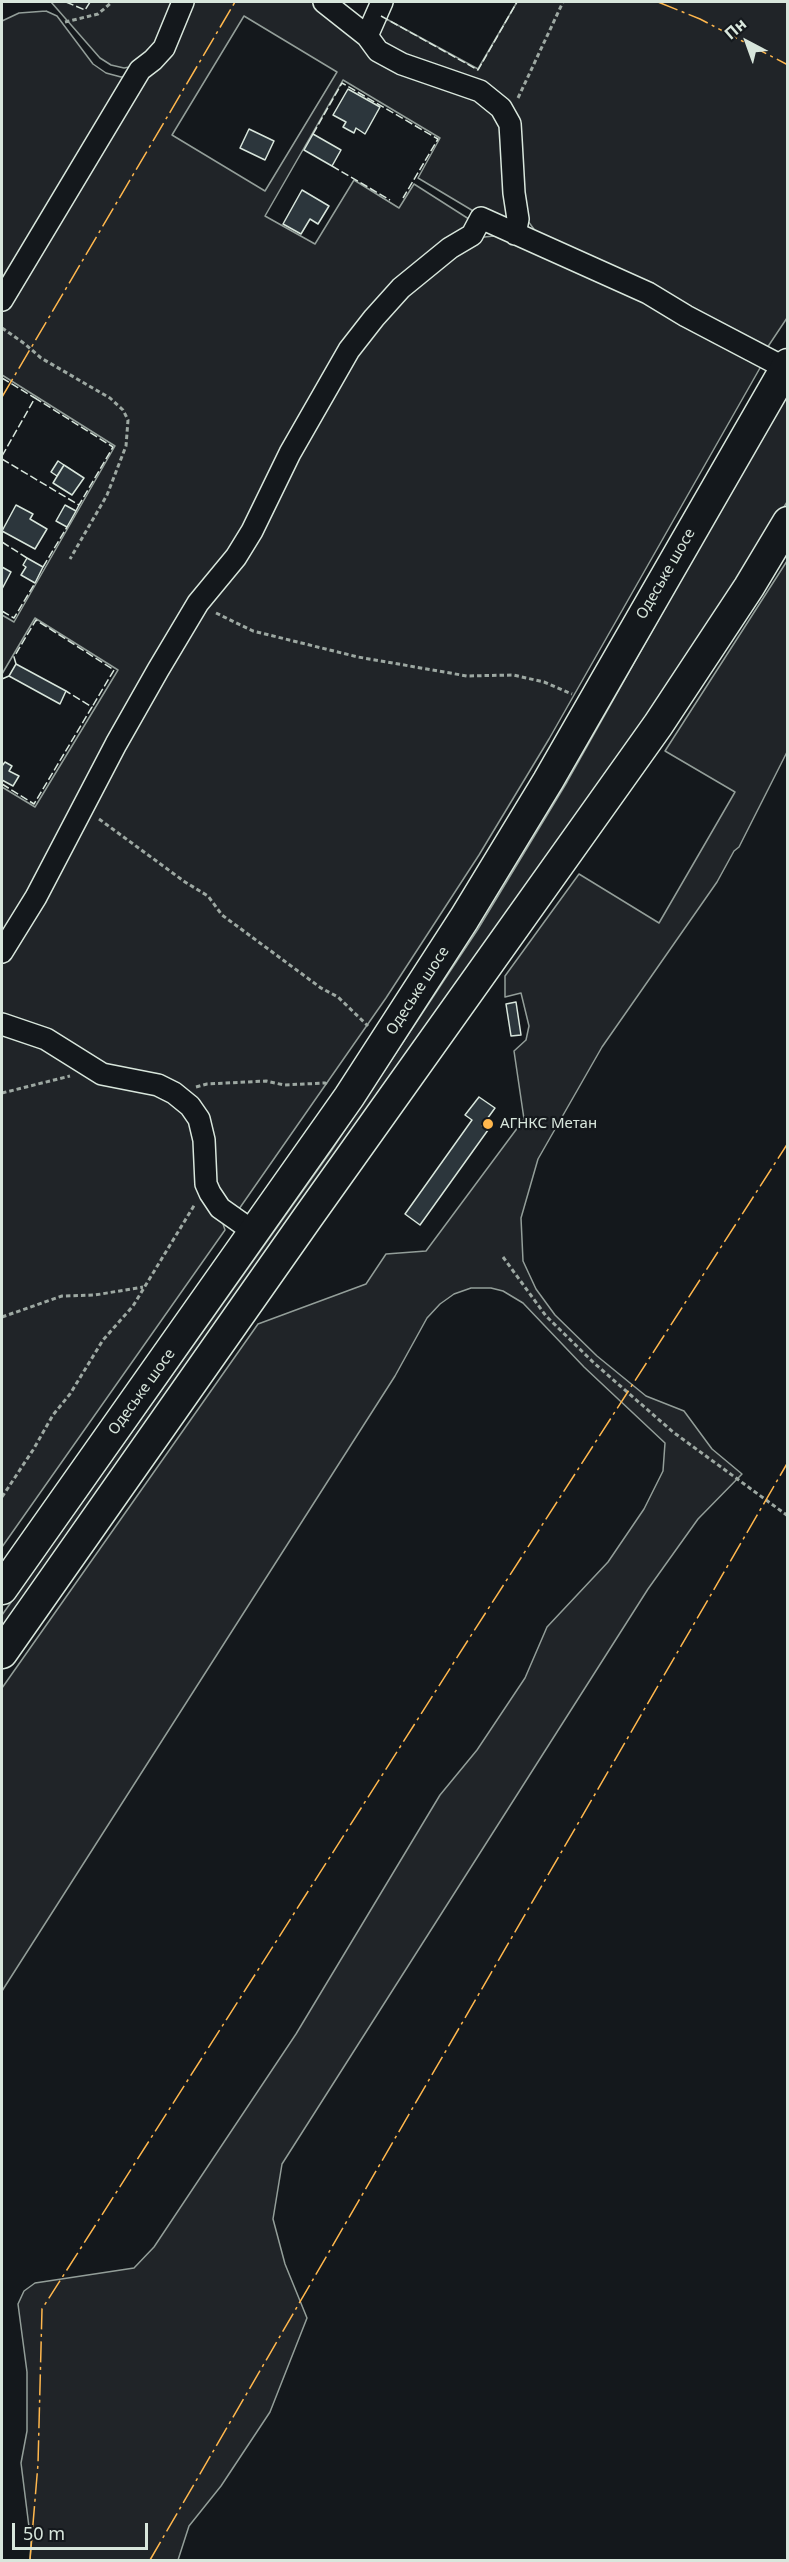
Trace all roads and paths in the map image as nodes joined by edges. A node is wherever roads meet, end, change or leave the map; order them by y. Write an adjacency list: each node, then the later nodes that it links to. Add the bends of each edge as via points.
1 (112, 2): 6 (path, via 98,14)
2 (183, 2): 10 (lane, via 164,48 140,70)
3 (324, 2): 7 (lane)
4 (382, 2): 7 (lane)
5 (563, 2): 8 (path, via 518,99)
6 (65, 22)
7 (367, 36): 8 (lane, via 378,51 402,64 480,90)
8 (501, 108): 9 (lane, via 510,124 512,140 518,219)
9 (515, 234): 12 (lane, via 648,293); 15 (lane, via 481,218 472,235 401,288 374,318 328,385 236,557)
10 (2, 300)
11 (2, 328): 14 (path, via 41,358 110,398 128,420 126,446 107,495)
12 (786, 366): 16 (highway, Одеське шосе)
13 (788, 522): 33 (highway, via 658,725)
14 (70, 560)
15 (198, 603): 16 (path, via 254,631 358,657 467,676 513,675 544,682); 17 (lane)
16 (592, 705): 20 (highway, Одеське шосе, via 506,852)
17 (85, 803): 18 (lane); 20 (path, via 98,818 208,896 222,915 338,998)
18 (2, 952)
19 (2, 1024): 21 (lane, via 46,1039)
20 (386, 1040): 24 (highway, Одеське шосе)
21 (102, 1074): 22 (path, via 69,1076); 23 (lane, via 158,1085)
22 (2, 1093)
23 (174, 1093): 24 (path, via 207,1084 266,1081 284,1085 325,1083); 25 (lane, via 199,1119)
24 (349, 1097): 26 (highway, Одеське шосе)
25 (206, 1184): 26 (lane, via 220,1208); 28 (path)
26 (254, 1232): 32 (highway, Одеське шосе)
27 (503, 1257): 31 (path, via 546,1316 594,1363 673,1432)
28 (144, 1287): 29 (path, via 62,1296); 30 (path, via 52,1415)
29 (2, 1317)
30 (2, 1497)
31 (788, 1516)
32 (2, 1589)
33 (2, 1653)

